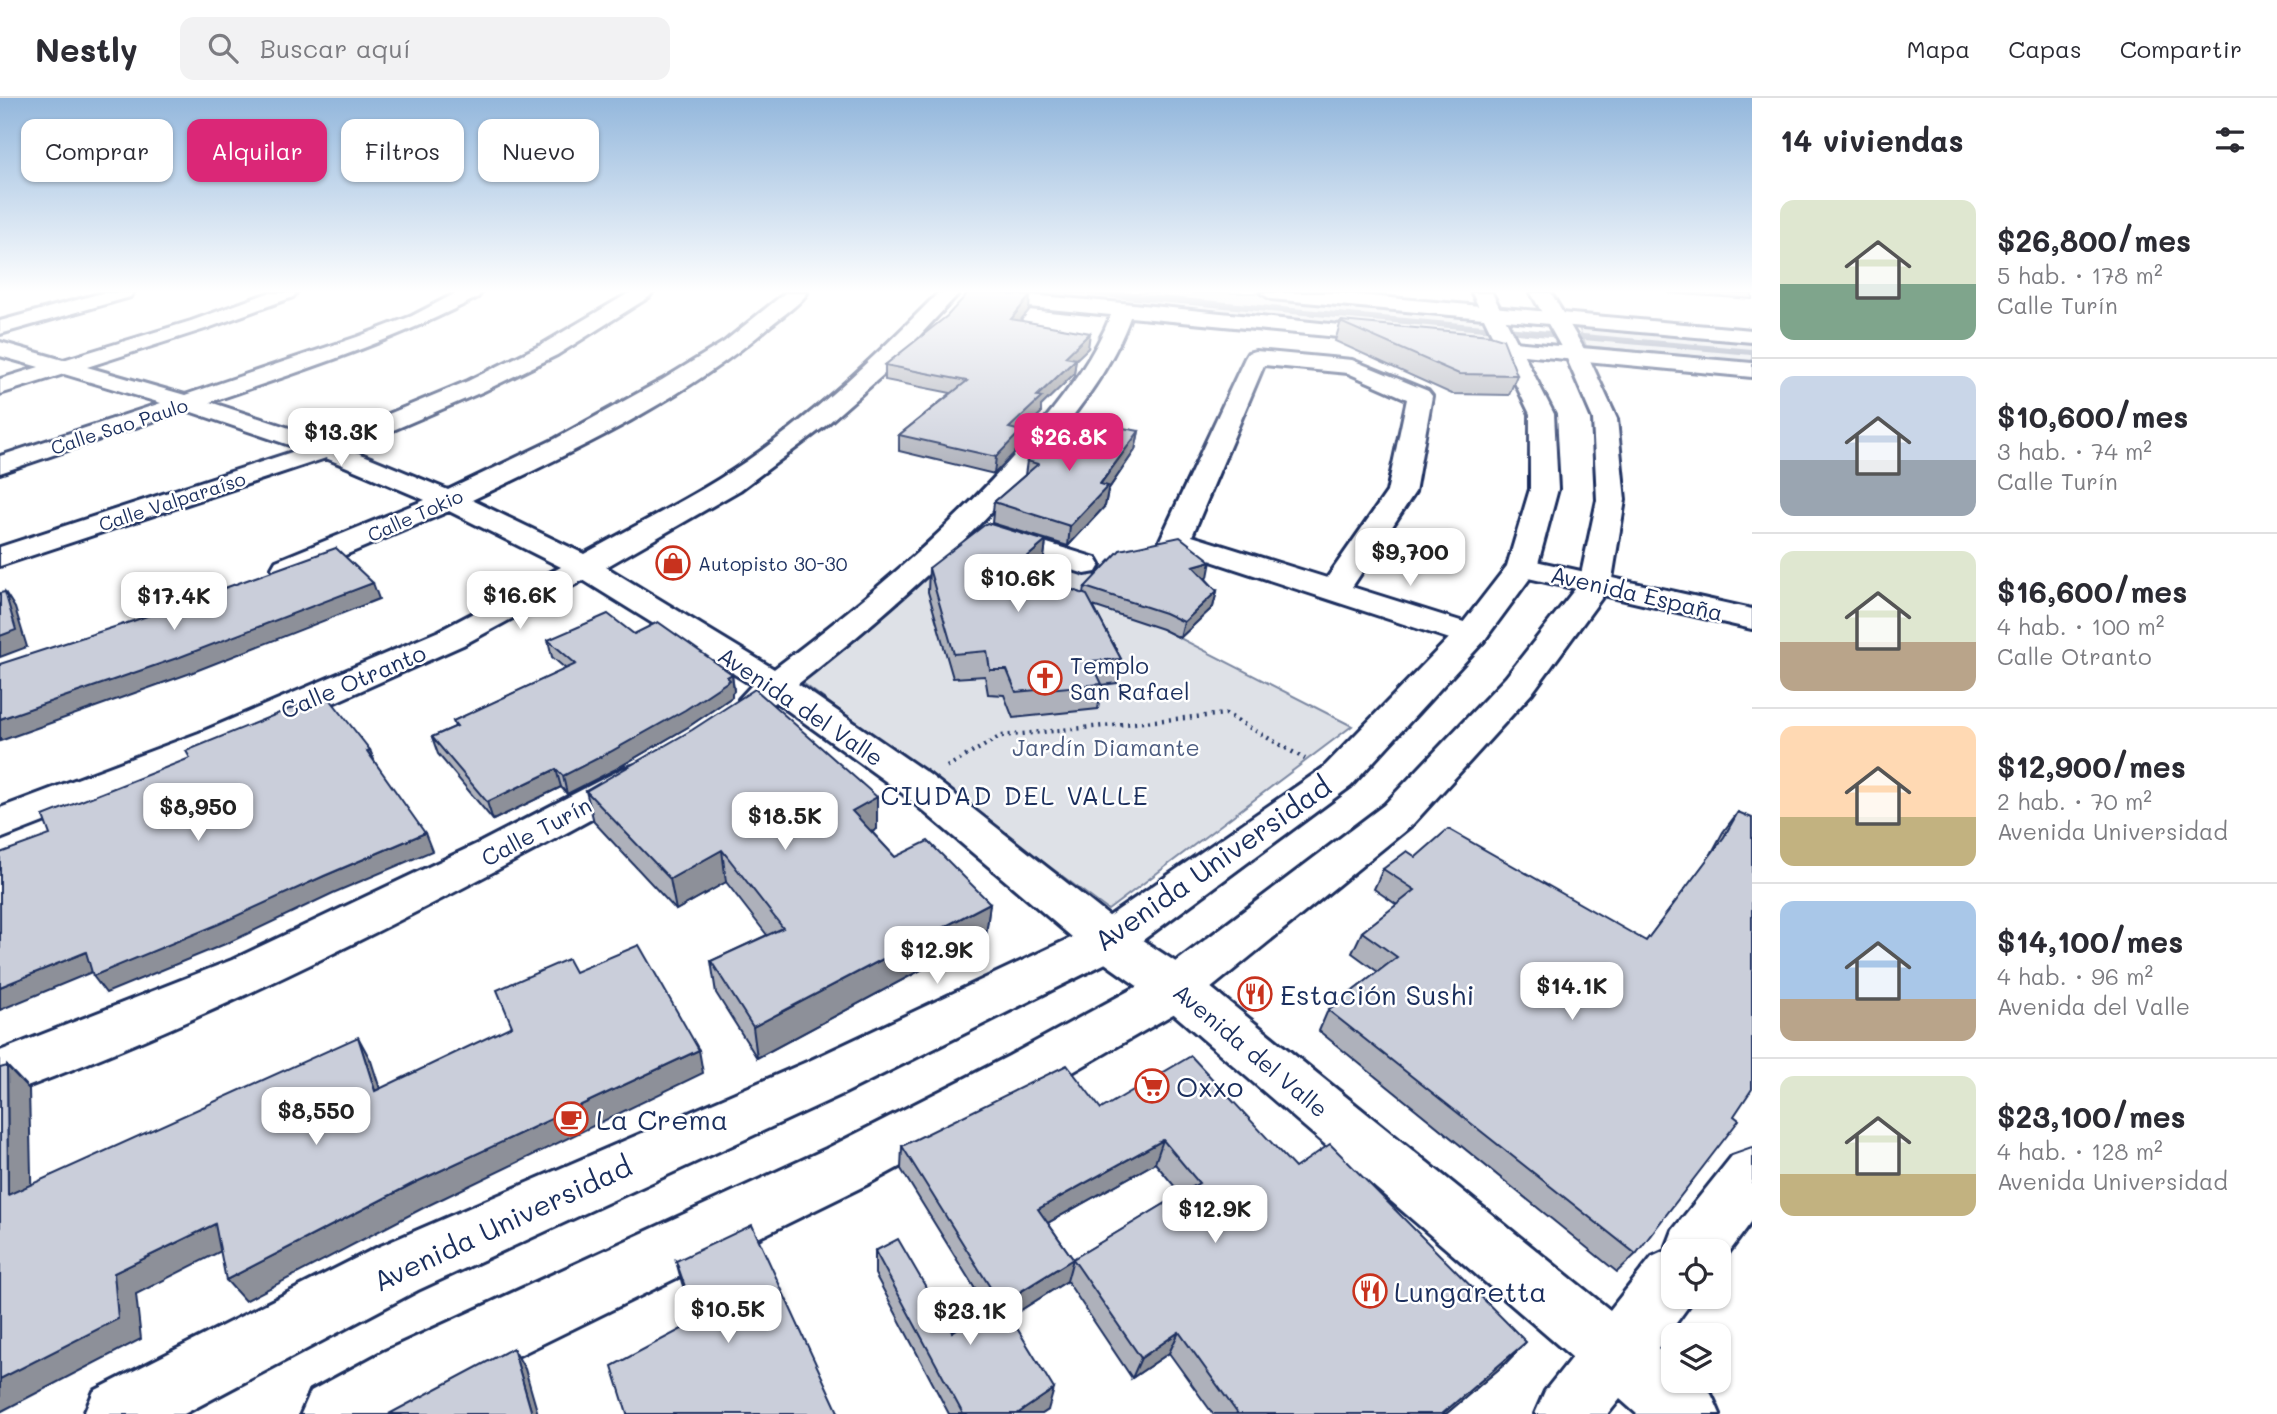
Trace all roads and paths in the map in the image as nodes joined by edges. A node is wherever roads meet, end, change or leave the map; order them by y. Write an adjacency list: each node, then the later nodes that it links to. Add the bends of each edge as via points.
1 (19, 354): 11 (street, Avenida del Valle)
2 (107, 354): 11 (street)
3 (329, 354): 14 (street, Calle Sao Paulo)
4 (540, 354): 15 (street, Calle Valparaíso)
5 (720, 354): 17 (street, Calle Tokio, via 536,460)
6 (890, 354): 21 (street, Calle Otranto, via 817,421 730,484)
7 (1103, 354): 18 (street, via 1029,456)
8 (1513, 354): 22 (street, Avenida Universidad, via 1542,414 1544,489)
9 (1574, 354): 24 (street, via 1605,419 1611,500)
10 (1666, 354): 12 (street)
11 (65, 368): 13 (street); 14 (street, Avenida del Valle)
12 (1752, 370)
13 (0, 387)
14 (188, 403): 15 (street, Avenida del Valle); 16 (street, Calle Sao Paulo)
15 (327, 449): 17 (street, Avenida del Valle); 19 (street, Calle Valparaíso)
16 (0, 465)
17 (451, 501): 21 (street, Avenida del Valle); 23 (street, Calle Tokio)
18 (963, 526): 20 (street); 28 (street)
19 (0, 557)
20 (1085, 565)
21 (584, 567): 28 (street, Avenida del Valle); 33 (street, Calle Otranto, via 452,638 212,742)
22 (1522, 567): 24 (street, Avenida España); 27 (street, Avenida Universidad)
23 (262, 578)
24 (1595, 584): 26 (street, Avenida España); 35 (street, via 1519,685 1398,815)
25 (1333, 592): 25 (street, via 1175,540 1256,358 1352,368 1420,396 1401,492); 27 (street)
26 (1752, 619)
27 (1471, 635): 31 (street, Avenida Universidad)
28 (776, 685): 29 (street); 32 (street, Avenida del Valle)
29 (729, 720)
30 (662, 763): 36 (street, Calle Turín, via 496,853 249,974)
31 (1336, 777): 32 (path, via 1226,714 1001,736); 34 (street, Avenida Universidad)
32 (916, 785): 34 (street, Avenida del Valle)
33 (0, 824)
34 (1108, 941): 35 (street, Avenida del Valle); 41 (street, Avenida Universidad, via 827,1077 397,1269)
35 (1177, 988): 40 (street, Avenida del Valle); 42 (street, via 846,1167 406,1375)
36 (0, 1074)
37 (1752, 1175): 38 (street)
38 (1703, 1239)
39 (1661, 1294): 40 (street)
40 (1615, 1354): 43 (street); 44 (street, Avenida del Valle)
41 (117, 1414)
42 (334, 1414)
43 (1568, 1414)
44 (1687, 1414)

